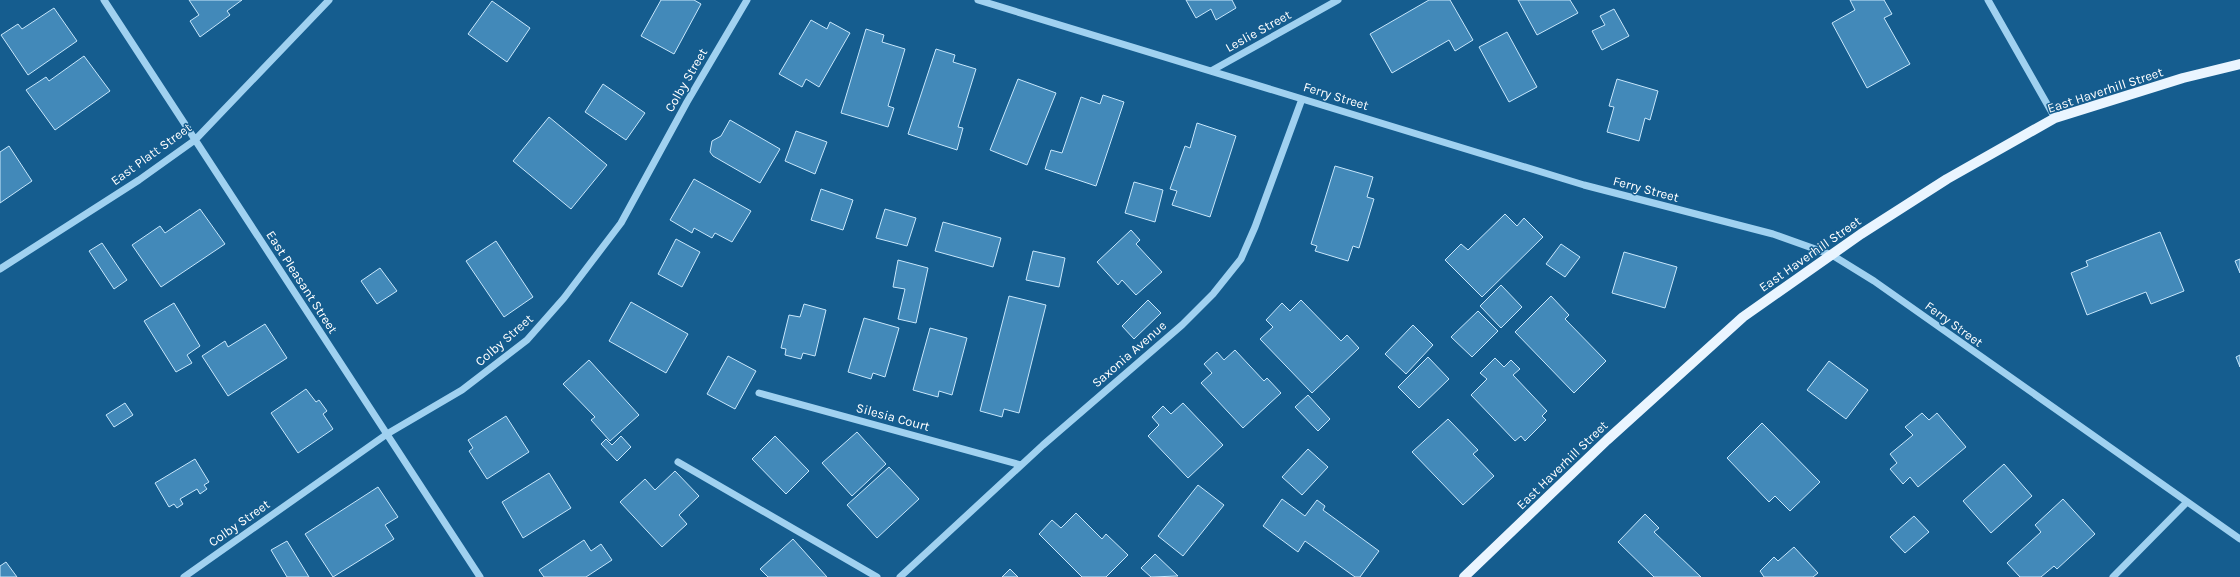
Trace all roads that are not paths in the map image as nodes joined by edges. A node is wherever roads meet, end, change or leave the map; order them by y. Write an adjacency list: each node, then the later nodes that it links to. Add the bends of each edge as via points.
1 (104, 0): 11 (street, East Pleasant Street)
2 (329, 0): 11 (street, East Platt Street)
3 (747, 0): 15 (street, Colby Street, via 687,102 621,223 564,298 527,340 493,367 462,390)
4 (978, 0): 8 (street, Ferry Street)
5 (1338, 0): 8 (street, Leslie Street)
6 (1988, 0): 10 (street)
7 (2240, 64): 10 (main road, East Haverhill Street, via 2183,78)
8 (1211, 71): 9 (street, Ferry Street)
9 (1302, 99): 12 (street, Ferry Street, via 1584,185 1773,234); 17 (street, Saxonia Avenue, via 1241,259 1213,294 1182,325)
10 (2055, 118): 12 (main road, East Haverhill Street, via 1946,178)
11 (195, 140): 13 (street, East Platt Street, via 139,180); 15 (street, East Pleasant Street)
12 (1832, 255): 18 (street, Ferry Street, via 1874,281); 24 (main road, East Haverhill Street, via 1743,317 1701,353)
13 (0, 269)
14 (759, 393): 17 (street, Silesia Court)
15 (387, 434): 20 (street, Colby Street); 21 (street, East Pleasant Street)
16 (678, 462): 22 (street)
17 (1021, 465): 23 (street, Saxonia Avenue)
18 (2187, 502): 19 (street, Ferry Street); 25 (street)
19 (2240, 539)
20 (184, 577)
21 (480, 577)
22 (877, 577)
23 (900, 577)
24 (1464, 577)
25 (2113, 577)

